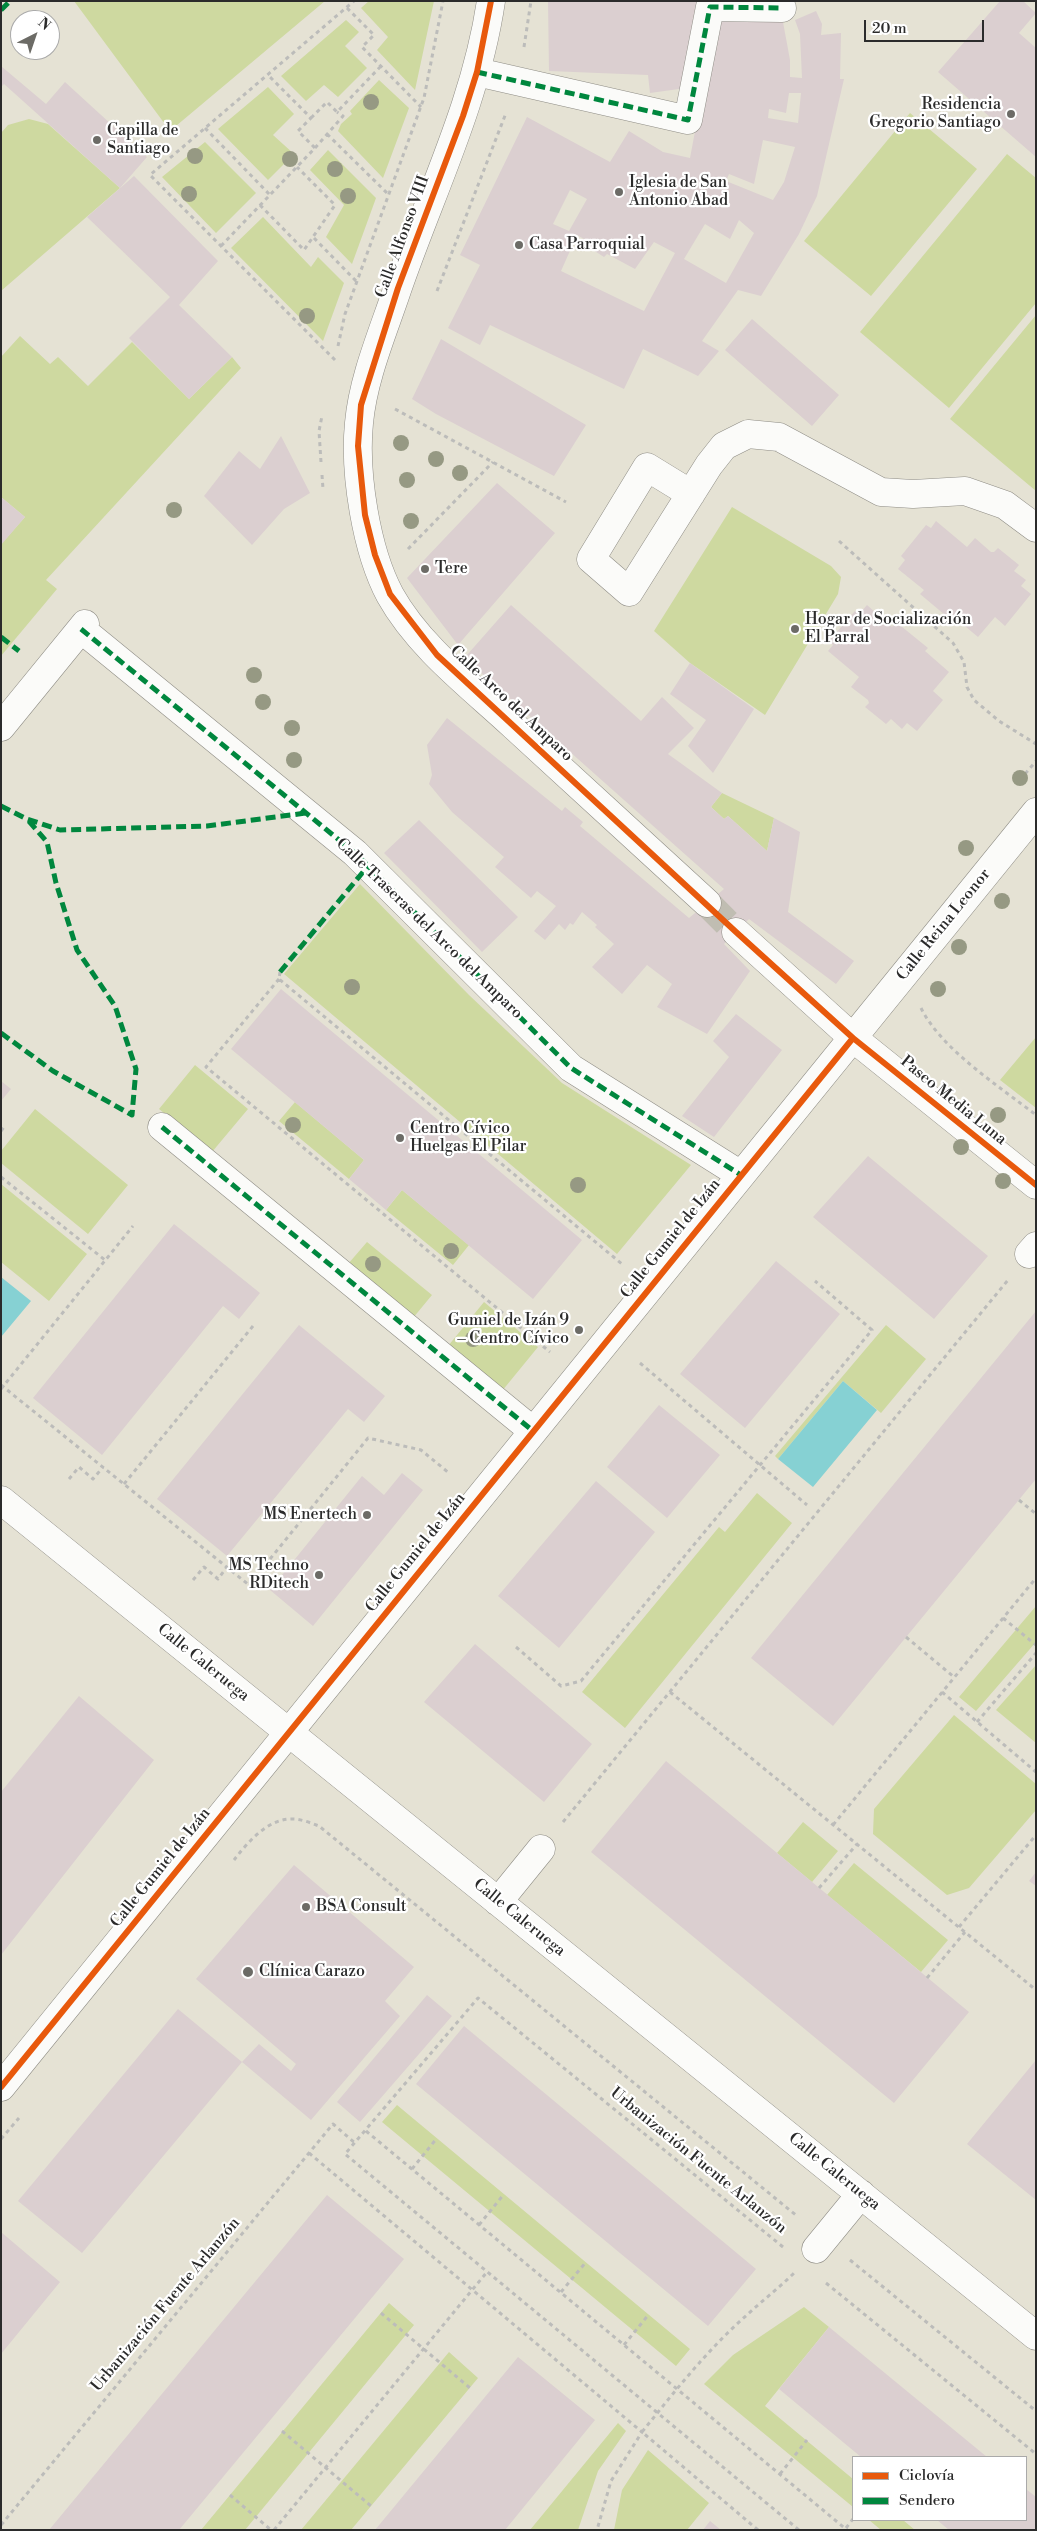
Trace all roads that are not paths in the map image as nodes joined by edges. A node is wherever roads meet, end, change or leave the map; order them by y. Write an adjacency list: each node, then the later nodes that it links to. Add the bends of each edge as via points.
1 (491, 1): 3 (street, Calle Alfonso VIII)
2 (782, 8): 3 (street, via 710,7 688,120)
3 (477, 72): 4 (street, Calle Alfonso VIII, via 366,386 359,425)
4 (361, 484): 9 (street, Calle Arco del Amparo, via 375,555 390,594 412,626 437,655)
5 (691, 494): 6 (street, via 724,446 748,434 779,437 881,492 965,491 1005,505)
6 (1036, 528)
7 (1, 726): 13 (street, Calle Traseras del Arco del Amparo, via 83,627 355,854 571,1068)
8 (1036, 812): 11 (street, Calle Reina Leonor)
9 (707, 903)
10 (736, 932): 11 (street)
11 (853, 1038): 13 (street, Calle Gumiel de Izán); 14 (street, Paseo Media Luna)
12 (162, 1127): 15 (street)
13 (741, 1175): 15 (street, Calle Gumiel de Izán)
14 (1036, 1185)
15 (533, 1431): 17 (street, Calle Gumiel de Izán)
16 (1, 1500): 17 (street, Calle Caleruega)
17 (289, 1732): 19 (street, Calle Caleruega); 20 (street, Calle Gumiel de Izán)
18 (541, 1849): 19 (street)
19 (498, 1902): 21 (street, Calle Caleruega)
20 (1, 2087)
21 (861, 2194): 22 (street); 23 (street, Calle Caleruega)
22 (820, 2244)
23 (1036, 2336)

